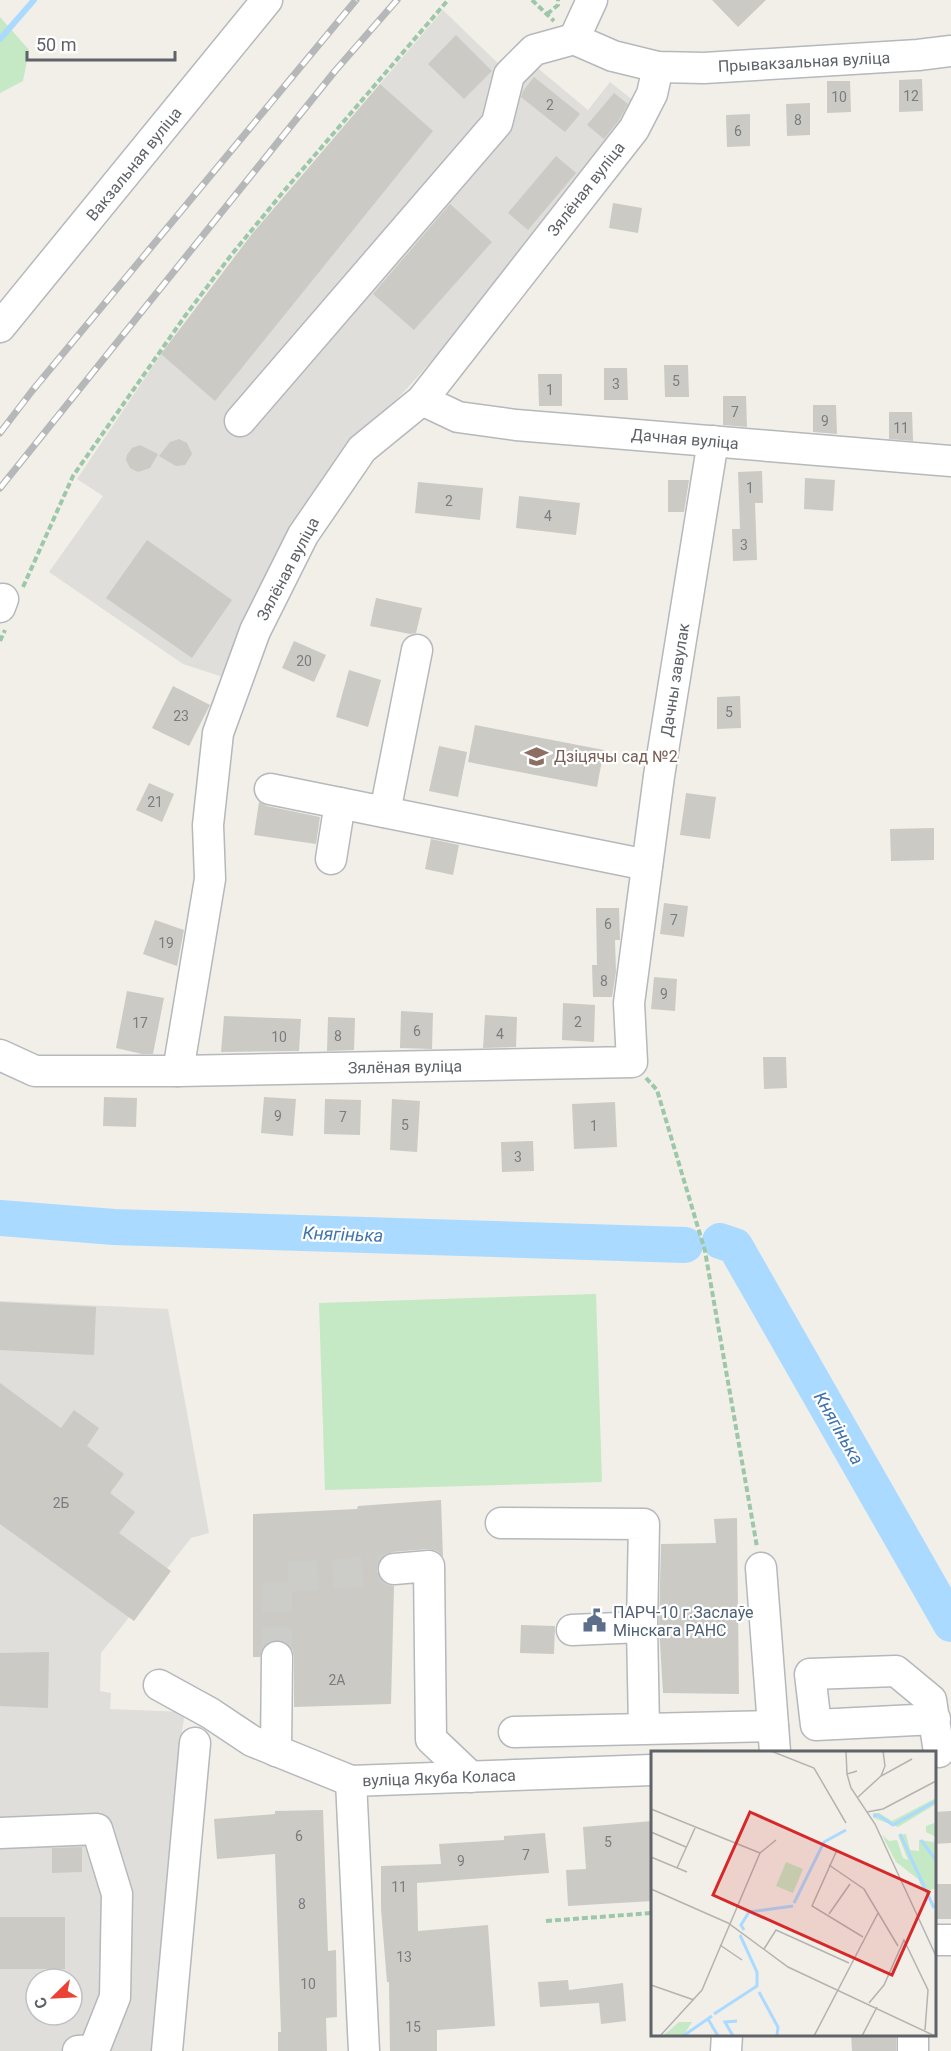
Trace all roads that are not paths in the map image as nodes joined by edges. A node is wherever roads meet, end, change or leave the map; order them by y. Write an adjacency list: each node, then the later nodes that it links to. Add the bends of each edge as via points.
1 (267, 0): 6 (street, Вакзальная вуліца)
2 (592, 0): 3 (street)
3 (574, 39): 5 (street, via 613,56); 8 (street, via 534,50 509,75 497,123)
4 (951, 51): 5 (street, Прывакзальная вуліца, via 716,67)
5 (658, 67): 7 (street, Зялёная вуліца, via 652,94 634,129)
6 (0, 327)
7 (422, 400): 9 (street, Дачная вуліца, via 458,417); 19 (street, Зялёная вуліца, via 363,449 303,535 255,631 218,733 208,825 210,879)
8 (240, 421)
9 (713, 441): 10 (street, Дачная вуліца); 16 (street, Дачны завулак)
10 (951, 461)
11 (417, 650): 14 (street)
12 (270, 789): 13 (street)
13 (340, 803): 14 (street); 15 (street)
14 (385, 812): 16 (street)
15 (331, 859)
16 (647, 865): 18 (street, Дачны завулак, via 629,1003)
17 (0, 1055): 19 (street, Зялёная вуліца, via 35,1071)
18 (632, 1062): 19 (street, Зялёная вуліца)
19 (178, 1071)
20 (501, 1523): 23 (street, via 644,1524)
21 (761, 1568): 31 (street)
22 (394, 1569): 35 (street, via 429,1566 431,1739)
23 (642, 1627): 24 (street); 29 (street)
24 (572, 1630)
25 (277, 1657): 32 (street)
26 (159, 1685): 27 (street)
27 (210, 1713): 32 (street, via 252,1741); 40 (street, via 188,1745)
28 (935, 1719): 33 (street)
29 (644, 1728): 30 (street); 31 (street)
30 (514, 1732)
31 (774, 1739)
32 (276, 1750): 36 (street)
33 (941, 1752)
34 (651, 1770): 35 (street, вуліца Якуба Коласа)
35 (471, 1777): 36 (street, вуліца Якуба Коласа)
36 (351, 1781): 41 (street, вуліца Якуба Коласа)
37 (0, 1833): 39 (street, via 97,1830 117,1894 115,1997 94,2050)
38 (727, 2036): 42 (street)
39 (78, 2051)
40 (167, 2051)
41 (364, 2051)
42 (726, 2051)

